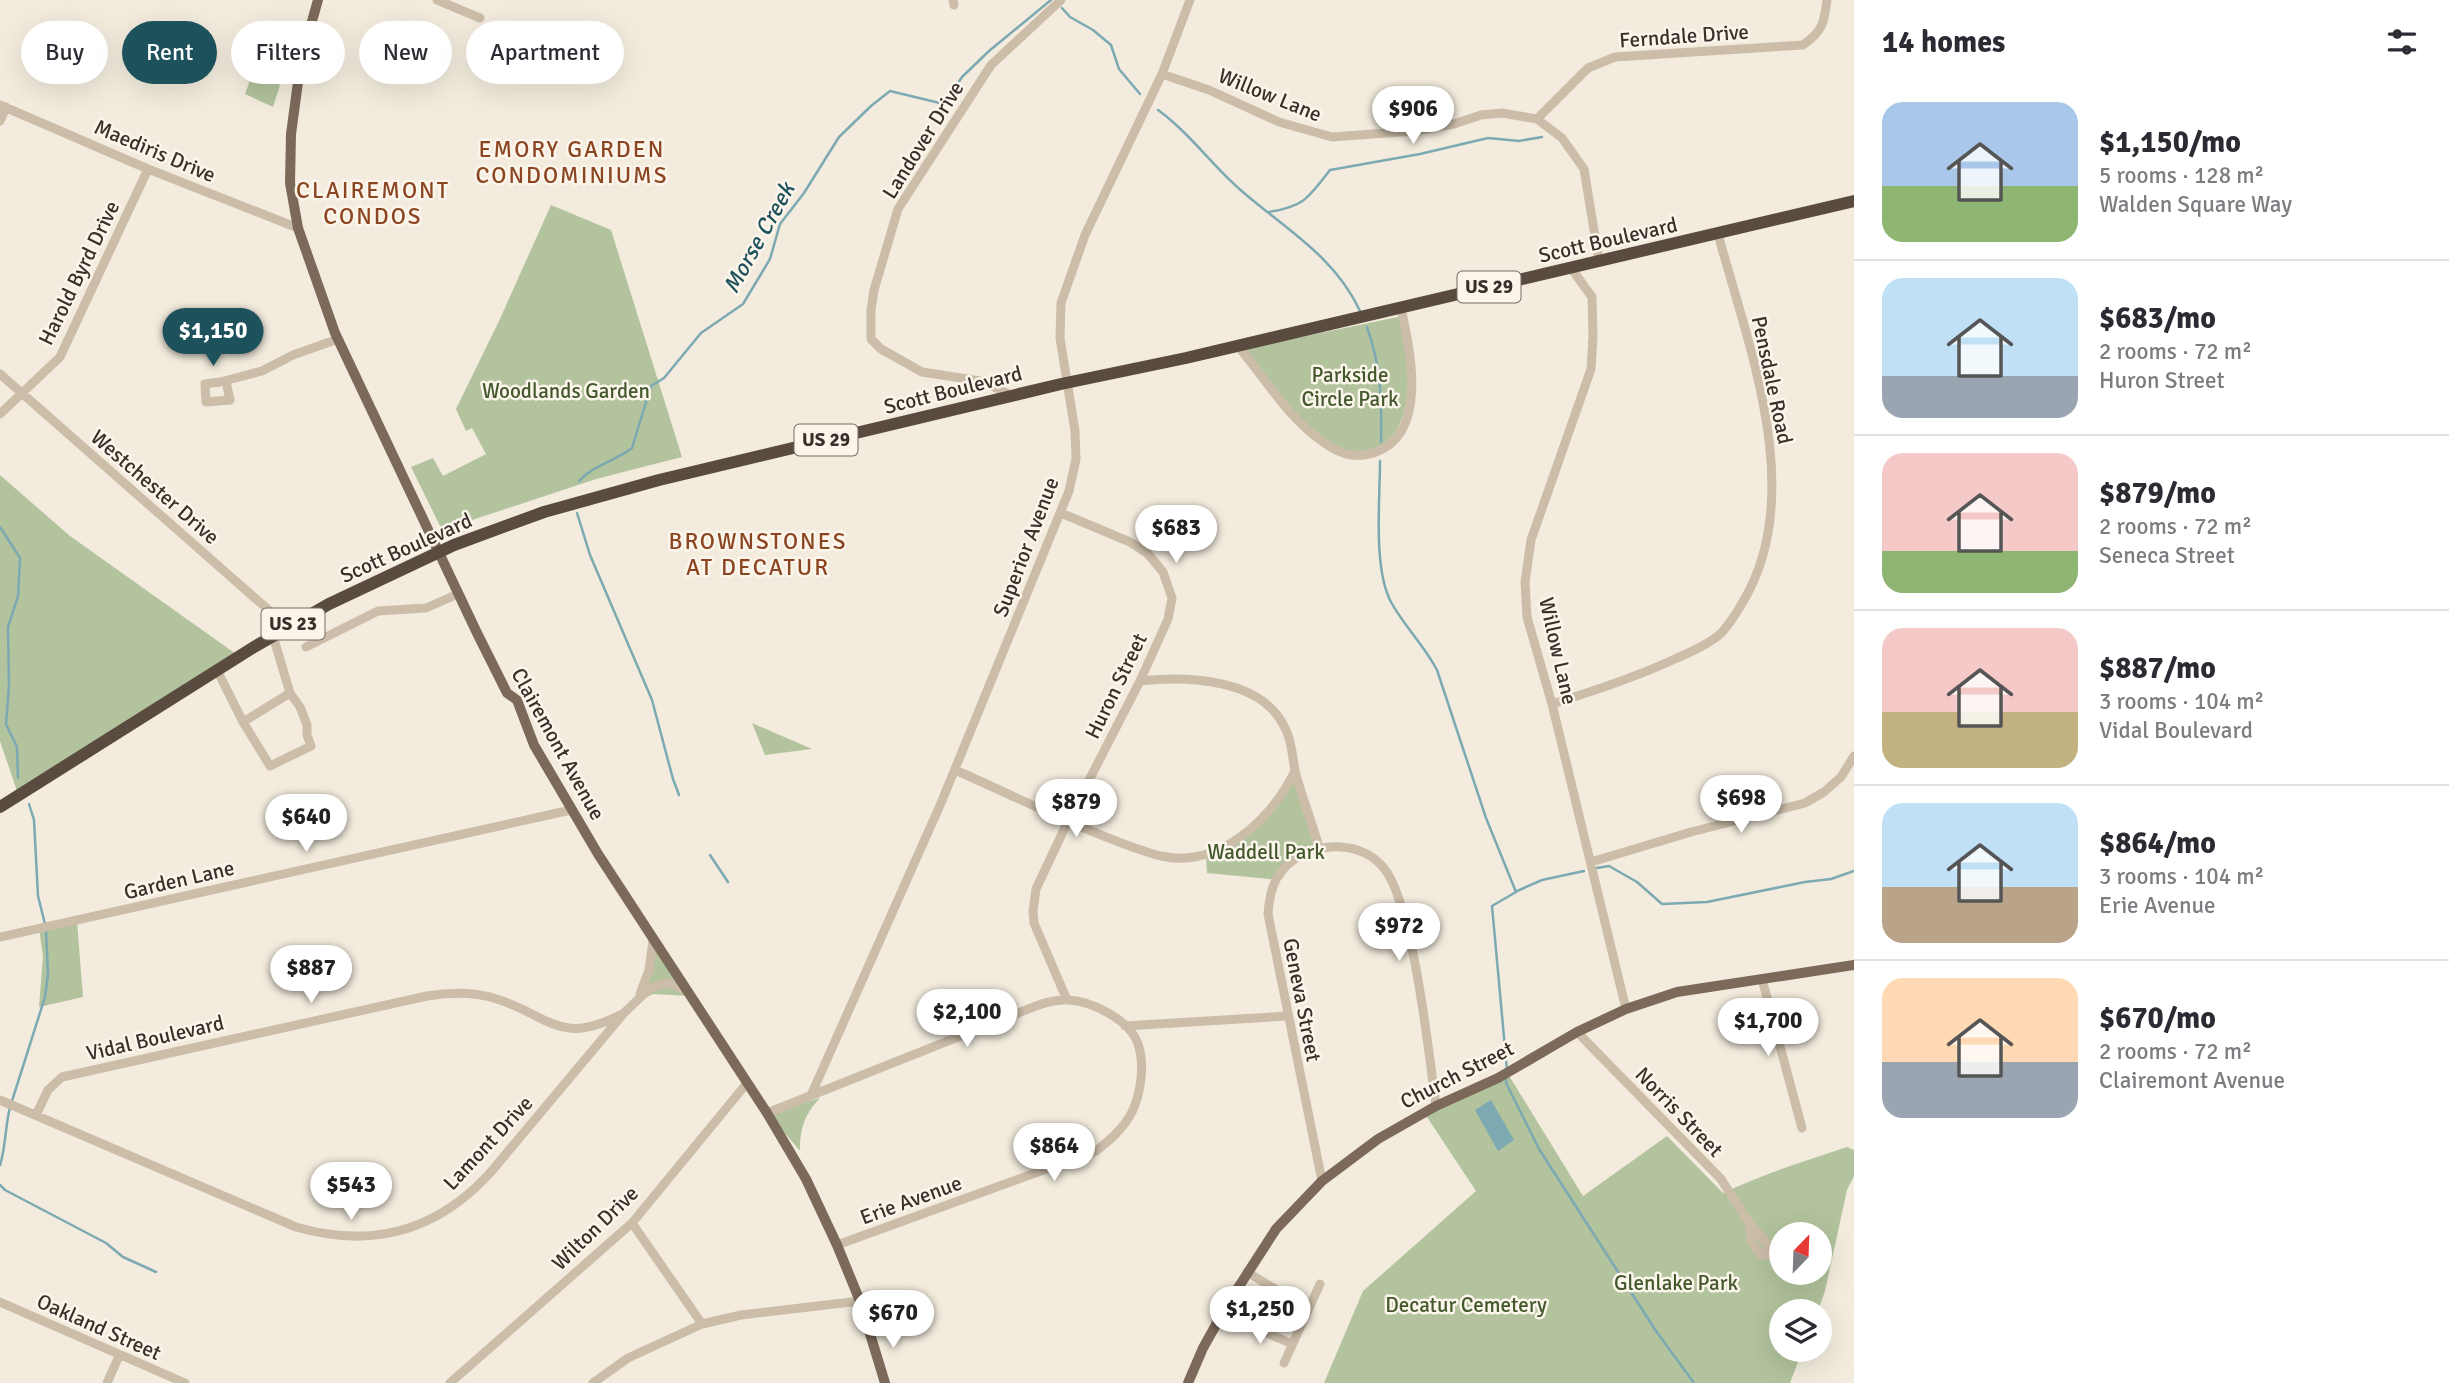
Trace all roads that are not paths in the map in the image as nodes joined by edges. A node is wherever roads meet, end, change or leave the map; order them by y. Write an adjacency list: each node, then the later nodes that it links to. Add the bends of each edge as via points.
1 (318, 0): 13 (main road, Clairemont Avenue, via 297,88 289,173)
2 (438, 0): 6 (street)
3 (1061, 0): 24 (street, Landover Drive, via 996,59 898,209 871,310 871,340 881,349 922,372 980,381)
4 (1190, 0): 7 (street, Superior Avenue)
5 (1827, 0): 9 (street, Ferndale Drive, via 1823,25 1803,45 1615,57 1588,68)
6 (480, 18)
7 (1162, 74): 9 (street, Willow Lane, via 1279,122 1332,138 1414,131 1502,113); 22 (street, Superior Avenue, via 1085,235 1061,303 1060,338)
8 (3, 106): 10 (street); 11 (street, Maediris Drive)
9 (1537, 119): 15 (street, Willow Lane, via 1562,138 1584,169)
10 (0, 121)
11 (148, 169): 13 (street, Maediris Drive); 23 (street, Harold Byrd Drive, via 60,357)
12 (1854, 201): 14 (highway, Scott Boulevard / US 29)
13 (298, 228): 18 (main road, Clairemont Avenue)
14 (1718, 234): 15 (highway, Scott Boulevard / US 29); 35 (street, Pensdale Road, via 1762,398 1773,489 1765,553 1737,613 1719,635 1649,671)
15 (1599, 261): 16 (highway, Scott Boulevard / US 29)
16 (1571, 268): 17 (highway, Scott Boulevard / US 29); 35 (street, Willow Lane, via 1592,297 1591,369 1531,540 1525,582 1527,617)
17 (1401, 308): 19 (highway, Scott Boulevard / US 29); 19 (street, via 1413,363 1410,401 1397,439 1366,455 1345,455 1296,421)
18 (338, 339): 21 (street); 27 (main road, Clairemont Avenue)
19 (1237, 345): 22 (highway, Scott Boulevard / US 29)
20 (0, 374): 23 (street, Westchester Drive)
21 (226, 381)
22 (1068, 383): 24 (highway, Scott Boulevard / US 29); 26 (street, Superior Avenue, via 1076,459)
23 (21, 393): 25 (street, Harold Byrd Drive); 29 (street, Westchester Drive)
24 (1014, 396): 27 (highway, Scott Boulevard / US 29, via 659,480 544,512)
25 (0, 414)
26 (1061, 513): 33 (street, Huron Street, via 1130,542 1163,572 1172,598 1168,619); 38 (street, Superior Avenue)
27 (439, 553): 28 (main road, Clairemont Avenue); 29 (highway, Scott Boulevard / US 23)
28 (458, 594): 31 (street, via 426,608 378,611); 41 (main road, Clairemont Avenue)
29 (288, 627): 30 (highway, Scott Boulevard / US 23)
30 (272, 636): 32 (highway, Scott Boulevard / US 23); 34 (street)
31 (306, 647)
32 (217, 670): 36 (street); 40 (highway, Scott Boulevard / US 23)
33 (1140, 681): 39 (street, via 1214,683 1261,701 1285,727); 42 (street, Huron Street)
34 (290, 693): 36 (street); 36 (street, via 303,716 311,746 270,766)
35 (1552, 704): 44 (street, Willow Lane)
36 (243, 722)
37 (1854, 756): 44 (street, via 1841,777 1805,803)
38 (955, 770): 42 (street); 58 (street, Superior Avenue)
39 (1295, 771): 42 (street, via 1251,829 1225,848 1190,857 1164,857); 43 (street)
40 (0, 807)
41 (571, 810): 45 (street, Garden Lane); 46 (main road, Clairemont Avenue)
42 (1068, 821): 50 (street, Huron Street, via 1036,889 1032,911)
43 (1319, 847): 54 (street, Geneva Street, via 1296,858 1271,888 1270,932); 60 (street, via 1345,846 1383,866 1401,901)
44 (1591, 862): 52 (street, Willow Lane)
45 (0, 937)
46 (653, 940): 49 (main road, Clairemont Avenue); 51 (street, via 644,986)
47 (1854, 965): 48 (main road, Church Street)
48 (1762, 979): 52 (main road, Church Street, via 1677,992); 63 (street)
49 (686, 990): 51 (street, Lamont Drive, via 658,984); 57 (main road, Clairemont Avenue)
50 (1067, 1000): 55 (street, via 1098,1007); 58 (street, via 1044,1003)
51 (633, 1004): 53 (street, Lamont Drive)
52 (1626, 1009): 56 (main road, Church Street)
53 (624, 1013): 62 (street, Vidal Boulevard, via 598,1026 574,1029 548,1024 488,996 427,996 62,1077 51,1086); 62 (street, Lamont Drive, via 469,1195 444,1213 382,1235 338,1236 296,1227)
54 (1287, 1016): 55 (street); 64 (street, Geneva Street)
55 (1125, 1026): 67 (street, Erie Avenue, via 1138,1042 1138,1096 1123,1127 1096,1151)
56 (1577, 1032): 60 (main road, Church Street, via 1498,1078); 66 (street, Norris Street, via 1721,1179)
57 (747, 1083): 61 (main road, Clairemont Avenue); 65 (street, Wilton Drive)
58 (812, 1093): 61 (street)
59 (2, 1101): 62 (street, Lamont Drive)
60 (1436, 1106): 64 (main road, Church Street, via 1378,1139)
61 (767, 1113): 67 (main road, Clairemont Avenue)
62 (36, 1115)
63 (1802, 1128)
64 (1322, 1181): 68 (main road, Church Street, via 1276,1229)
65 (632, 1223): 74 (street); 80 (street, Wilton Drive)
66 (1748, 1223)
67 (837, 1245): 70 (main road, Clairemont Avenue)
68 (1247, 1272): 72 (street); 83 (main road, Church Street)
69 (1320, 1283): 72 (street)
70 (860, 1301): 74 (street); 82 (main road, Clairemont Avenue)
71 (0, 1302): 76 (street, Oakland Street)
72 (1308, 1309): 75 (street)
73 (1240, 1321): 75 (street)
74 (702, 1324): 81 (street, via 628,1358)
75 (1292, 1344): 77 (street)
76 (119, 1356): 78 (street); 79 (street, Oakland Street)
77 (1284, 1363)
78 (107, 1383)
79 (185, 1383)
80 (450, 1383)
81 (593, 1383)
82 (885, 1383)
83 (1188, 1383)

